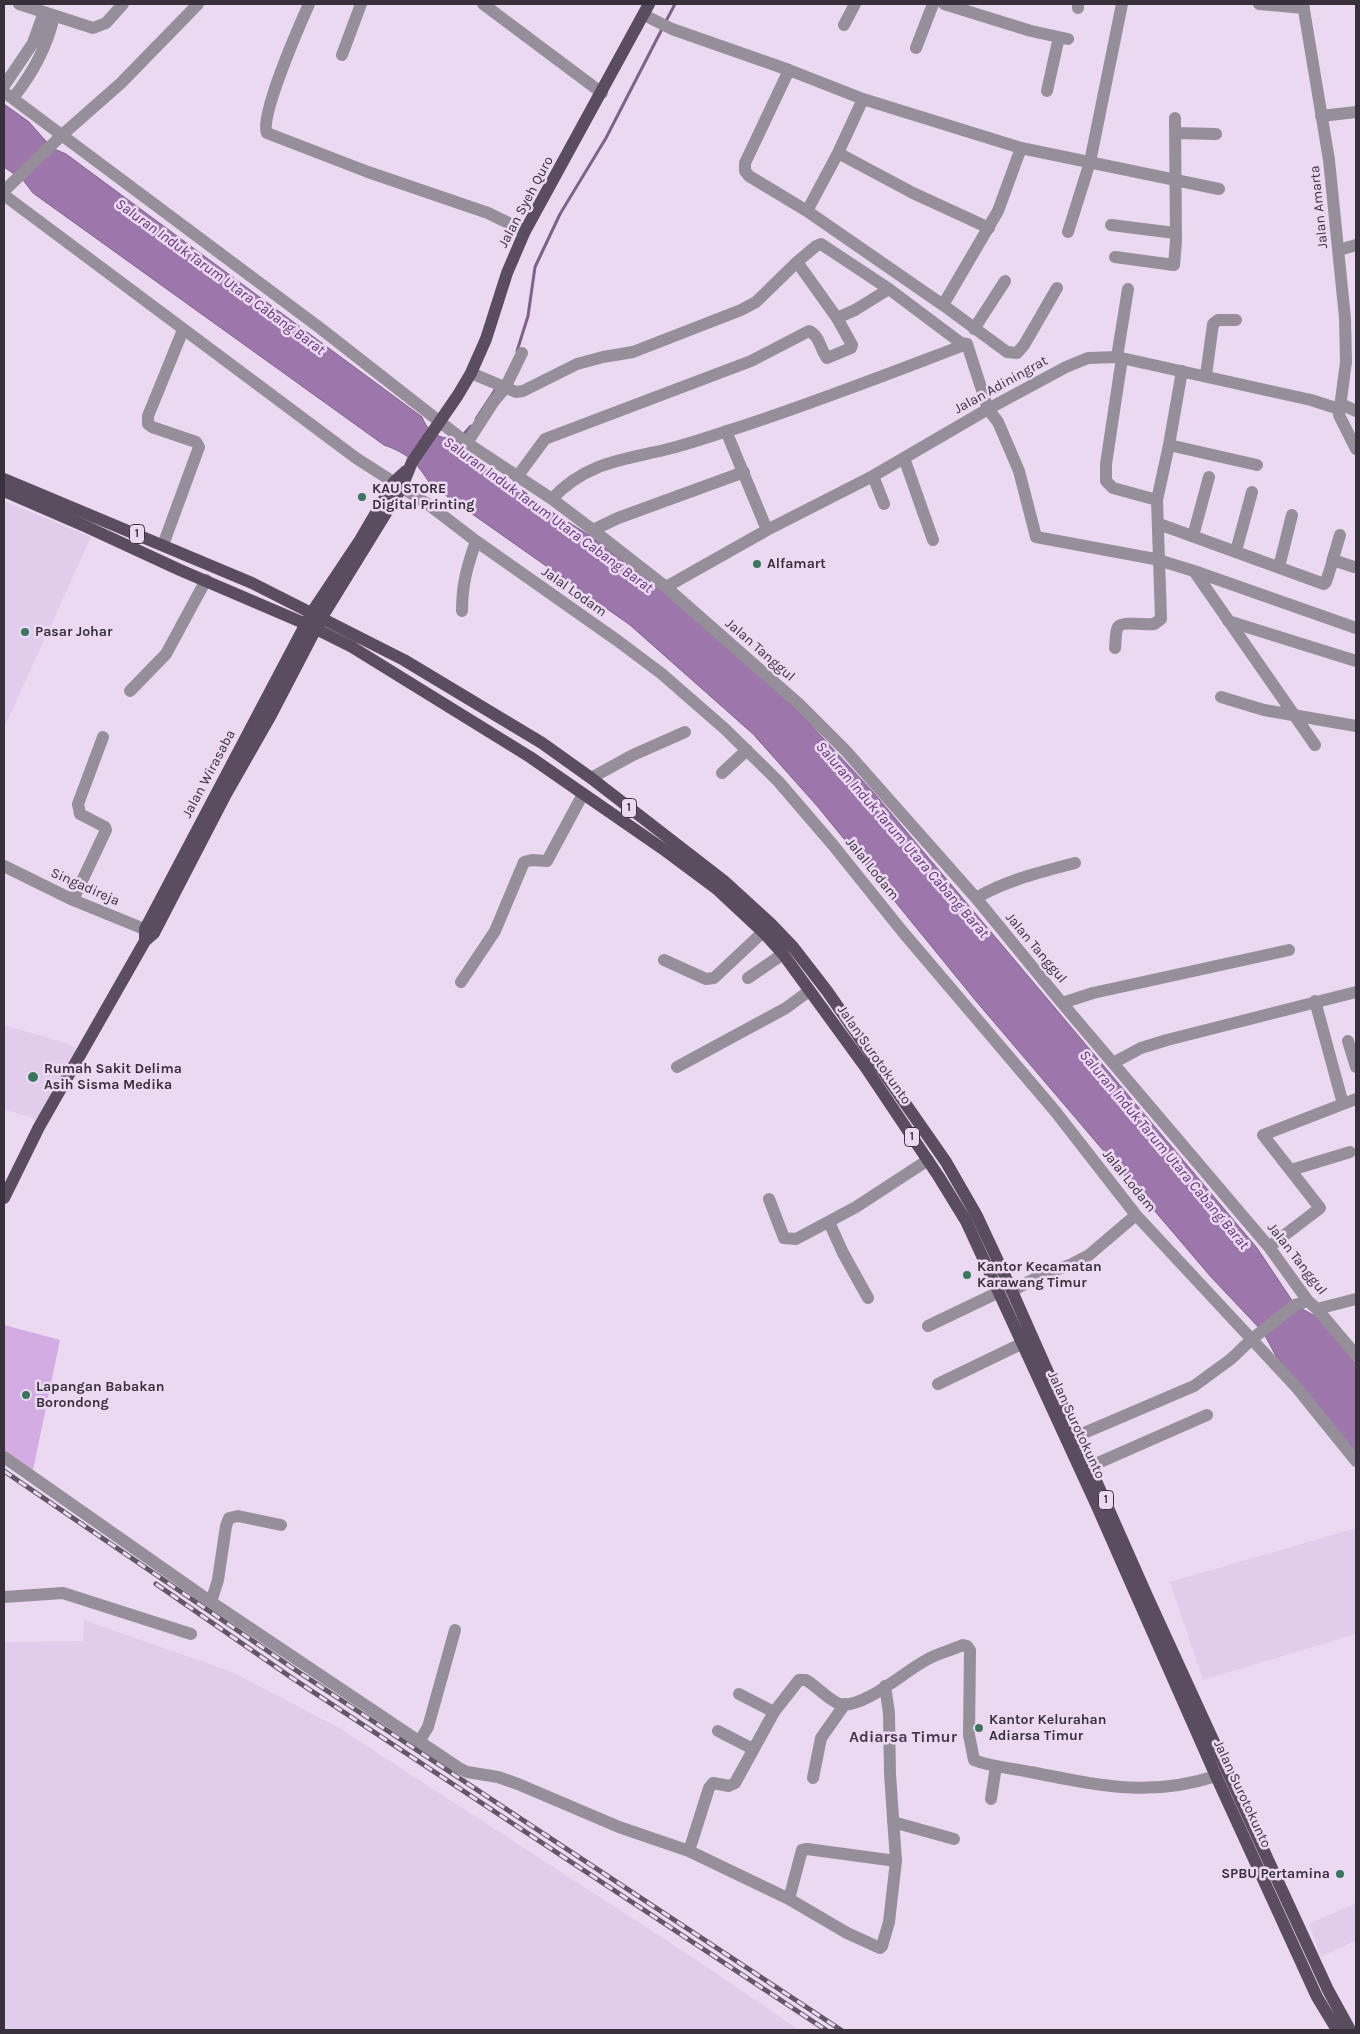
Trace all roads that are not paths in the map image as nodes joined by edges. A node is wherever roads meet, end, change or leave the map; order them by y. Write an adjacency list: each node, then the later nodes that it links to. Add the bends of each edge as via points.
1 (19, 4): 13 (street)
2 (123, 4): 13 (street, via 106,23 93,28)
3 (198, 4): 32 (street, via 121,83)
4 (309, 4): 43 (street, via 271,104 265,123 267,133 368,172 488,212)
5 (361, 4): 18 (street)
6 (483, 4): 24 (street)
7 (855, 4): 15 (street)
8 (933, 4): 17 (street)
9 (944, 4): 23 (street, via 1064,38)
10 (1122, 4): 35 (street)
11 (1259, 4): 12 (street)
12 (1304, 6): 28 (street, Jalan Amarta)
13 (50, 12): 16 (street)
14 (648, 12): 20 (street, via 672,29); 24 (main road, Jalan Syeh Quro)
15 (844, 25)
16 (39, 46): 19 (street); 21 (street)
17 (916, 48)
18 (342, 55)
19 (18, 68): 21 (street); 22 (street)
20 (789, 70): 26 (street); 40 (street, via 745,163 745,171)
21 (30, 77): 25 (street)
22 (4, 86)
23 (1047, 91)
24 (602, 92): 43 (main road, Jalan Syeh Quro)
25 (8, 95): 32 (street, Jalan Tanggul)
26 (863, 100): 33 (street); 34 (street)
27 (1356, 112): 28 (street)
28 (1321, 116): 47 (street, Jalan Amarta)
29 (1175, 118): 30 (street)
30 (1176, 133): 31 (street); 36 (street)
31 (1216, 134)
32 (62, 135): 38 (street); 70 (street, Jalan Tanggul, via 328,334)
33 (1021, 148): 35 (street); 42 (street)
34 (838, 153): 40 (street); 42 (street)
35 (1090, 162): 36 (street); 44 (street)
36 (1175, 181): 37 (street); 45 (street)
37 (1219, 189)
38 (4, 191)
39 (4, 195): 58 (street, Jalal Lodam)
40 (807, 211): 54 (street)
41 (1111, 225): 45 (street)
42 (989, 228): 54 (street)
43 (525, 231): 64 (main road, Jalan Syeh Quro)
44 (1068, 232)
45 (1175, 233): 48 (street, via 1173,266)
46 (1356, 245): 47 (street)
47 (1338, 250): 62 (street, Jalan Amarta)
48 (1115, 257)
49 (797, 262): 52 (street, via 821,244); 55 (street); 66 (street, via 761,298 741,310 633,352 578,364 523,391 516,392)
50 (1006, 281): 57 (street)
51 (1057, 288): 57 (street, via 1017,353 1007,352)
52 (889, 289): 55 (street); 59 (street, via 961,343)
53 (1128, 289): 61 (street)
54 (943, 305): 57 (street)
55 (837, 318): 79 (street, via 851,348 827,358 818,339 809,331 742,365 545,439)
56 (1236, 320): 65 (street, via 1218,320 1213,324)
57 (974, 329)
58 (183, 330): 82 (street, Jalal Lodam, via 356,458); 96 (street, via 148,416 148,424 152,427 196,442 198,447)
59 (967, 344): 68 (street); 71 (street, via 826,398)
60 (522, 353): 66 (street)
61 (1120, 358): 63 (street, Jalan Adiningrat); 68 (street, Jalan Adiningrat, via 1079,361); 86 (street, via 1106,481 1113,488)
62 (1351, 362): 67 (street, Jalan Amarta)
63 (1182, 371): 65 (street, Jalan Adiningrat); 73 (street)
64 (471, 373): 66 (street); 70 (main road, Jalan Syeh Quro)
65 (1206, 375): 67 (street, Jalan Adiningrat)
66 (501, 386): 72 (street)
67 (1340, 406): 69 (street, Jalan Adiningrat); 74 (street, via 1341,421)
68 (988, 409): 75 (street, Jalan Adiningrat); 98 (street, via 998,422 1019,471 1036,537)
69 (1356, 411)
70 (439, 423): 72 (street, Jalan Tanggul); 82 (main road, Jalan Syeh Quro)
71 (726, 431): 77 (street); 85 (street, via 609,462 563,486)
72 (464, 440): 79 (street, Jalan Tanggul)
73 (1169, 445): 76 (street); 86 (street)
74 (1356, 449)
75 (904, 458): 78 (street, Jalan Adiningrat); 94 (street)
76 (1257, 465)
77 (744, 472): 90 (street); 91 (street)
78 (873, 476): 87 (street); 91 (street, Jalan Adiningrat)
79 (517, 477): 85 (street, Jalan Tanggul)
80 (1209, 477): 93 (street)
81 (4, 479): 96 (main road, 1)
82 (398, 485): 95 (street, Jalal Lodam); 106 (main road, Jalan Syeh Quro, via 360,540)
83 (4, 491): 103 (main road, 1)
84 (1252, 492): 97 (street)
85 (552, 499): 90 (street, Jalan Tanggul)
86 (1157, 500): 89 (street)
87 (884, 504)
88 (1292, 514): 100 (street)
89 (1159, 524): 93 (street); 98 (street)
90 (593, 530): 104 (street, Jalan Tanggul)
91 (766, 530): 104 (street, Jalan Adiningrat)
92 (1340, 535): 99 (street)
93 (1193, 536): 97 (street)
94 (933, 540)
95 (476, 542): 105 (street, via 464,573); 118 (street, Jalal Lodam, via 618,640 662,674)
96 (163, 545): 106 (main road, 1, via 252,583)
97 (1236, 551): 100 (street)
98 (1160, 560): 102 (street); 109 (street, via 1160,621 1120,625)
99 (1332, 562): 100 (street, via 1324,584); 101 (street, via 1336,560)
100 (1279, 567)
101 (1354, 567)
102 (1194, 571): 107 (street); 108 (street)
103 (206, 580): 106 (main road, 1); 111 (street, via 166,654)
104 (666, 587): 124 (street, Jalan Tanggul, via 799,704 846,750)
105 (462, 611)
106 (314, 621): 120 (main road, 1, via 404,660 542,743); 121 (main road, 1); 127 (main road, Jalan Wirasaba, via 272,715)
107 (1228, 621): 110 (street); 113 (street)
108 (1356, 628)
109 (1115, 648)
110 (1356, 661)
111 (130, 691)
112 (1221, 697): 113 (street)
113 (1296, 716): 114 (street); 117 (street)
114 (1356, 726)
115 (685, 732): 120 (street)
116 (103, 737): 125 (street, via 78,804 80,814 106,830)
117 (1315, 746)
118 (747, 750): 119 (street); 149 (street, Jalal Lodam, via 833,845 1054,1110)
119 (722, 773)
120 (591, 778): 143 (main road, Jalan Surotokunto / 1, via 724,881 793,947 827,991)
121 (584, 794): 126 (main road, 1, via 718,890); 132 (street, via 547,861 524,862 495,931)
122 (1075, 864): 124 (street, via 994,887)
123 (4, 866): 125 (street, Singadireja)
124 (976, 898): 136 (street, Jalan Tanggul)
125 (73, 900): 127 (street, Singadireja)
126 (763, 932): 129 (main road, 1); 130 (street, via 714,978 706,979)
127 (148, 934): 147 (main road, Jalan Wirasaba, via 39,1127)
128 (1289, 950): 136 (street, via 1093,993)
129 (783, 954): 131 (street); 133 (main road, 1)
130 (664, 960)
131 (748, 978)
132 (460, 982)
133 (810, 991): 139 (street, via 786,1008); 143 (main road, Jalan Surotokunto / 1)
134 (1356, 992): 135 (street)
135 (1315, 1001): 138 (street, via 1167,1040 1141,1048); 142 (street)
136 (1062, 1003): 138 (street, Jalan Tanggul)
137 (1348, 1041): 140 (street)
138 (1113, 1063): 151 (street, Jalan Tanggul)
139 (677, 1067)
140 (1356, 1067)
141 (1356, 1100): 142 (street)
142 (1343, 1104): 146 (street, via 1263,1135)
143 (904, 1112): 145 (main road, Jalan Surotokunto / 1); 152 (main road, Jalan Surotokunto / 1, via 954,1175 977,1216)
144 (1350, 1152): 146 (street)
145 (928, 1160): 150 (street); 152 (main road, Jalan Surotokunto / 1)
146 (1291, 1170): 151 (street, via 1320,1208)
147 (4, 1198)
148 (768, 1199): 150 (street, via 786,1239 796,1239)
149 (1136, 1215): 152 (street, via 1089,1255); 158 (street, Jalal Lodam)
150 (829, 1222): 153 (street)
151 (1269, 1247): 155 (street, Jalan Tanggul)
152 (1006, 1292): 156 (main road, Jalan Surotokunto / 1); 157 (street)
153 (868, 1298)
154 (1356, 1299): 155 (street)
155 (1313, 1305): 158 (street, via 1295,1305); 160 (street, Jalan Tanggul)
156 (1015, 1313): 159 (main road, Jalan Surotokunto / 1); 163 (main road, Jalan Surotokunto / 1)
157 (928, 1326)
158 (1257, 1336): 163 (street, via 1194,1386); 165 (street, Jalal Lodam)
159 (1023, 1343): 161 (street); 180 (main road, Jalan Surotokunto / 1)
160 (1356, 1354)
161 (938, 1384)
162 (1207, 1415): 166 (street)
163 (1077, 1436): 166 (main road, Jalan Surotokunto / 1)
164 (4, 1457): 169 (street)
165 (1356, 1461)
166 (1091, 1466): 189 (main road, Jalan Surotokunto / 1, via 1252,1825 1328,1990)
167 (281, 1525): 169 (street, via 238,1516 230,1518)
168 (4, 1597): 171 (street, via 63,1593)
169 (211, 1602): 177 (street)
170 (454, 1630): 177 (street, via 428,1727)
171 (191, 1634)
172 (885, 1686): 174 (street, via 858,1702); 179 (street, via 928,1659 967,1646 970,1650 969,1734 972,1756 977,1762); 183 (street)
173 (739, 1694): 175 (street)
174 (844, 1704): 175 (street, via 803,1679); 181 (street, via 821,1738)
175 (774, 1712): 178 (street)
176 (718, 1731): 178 (street)
177 (419, 1742): 185 (street, via 467,1772 498,1777 619,1827)
178 (753, 1750): 185 (street, via 732,1785 713,1782 709,1788)
179 (996, 1766): 180 (street, via 1102,1786 1132,1788 1189,1785); 182 (street)
180 (1216, 1776): 188 (main road, Jalan Surotokunto / 1, via 1317,1996)
181 (813, 1778)
182 (991, 1799)
183 (893, 1822): 184 (street); 186 (street)
184 (954, 1839)
185 (689, 1851): 187 (street)
186 (896, 1861): 187 (street, via 802,1850); 187 (street, via 888,1922 880,1948)
187 (789, 1899)
188 (1337, 2030)
189 (1350, 2030)

